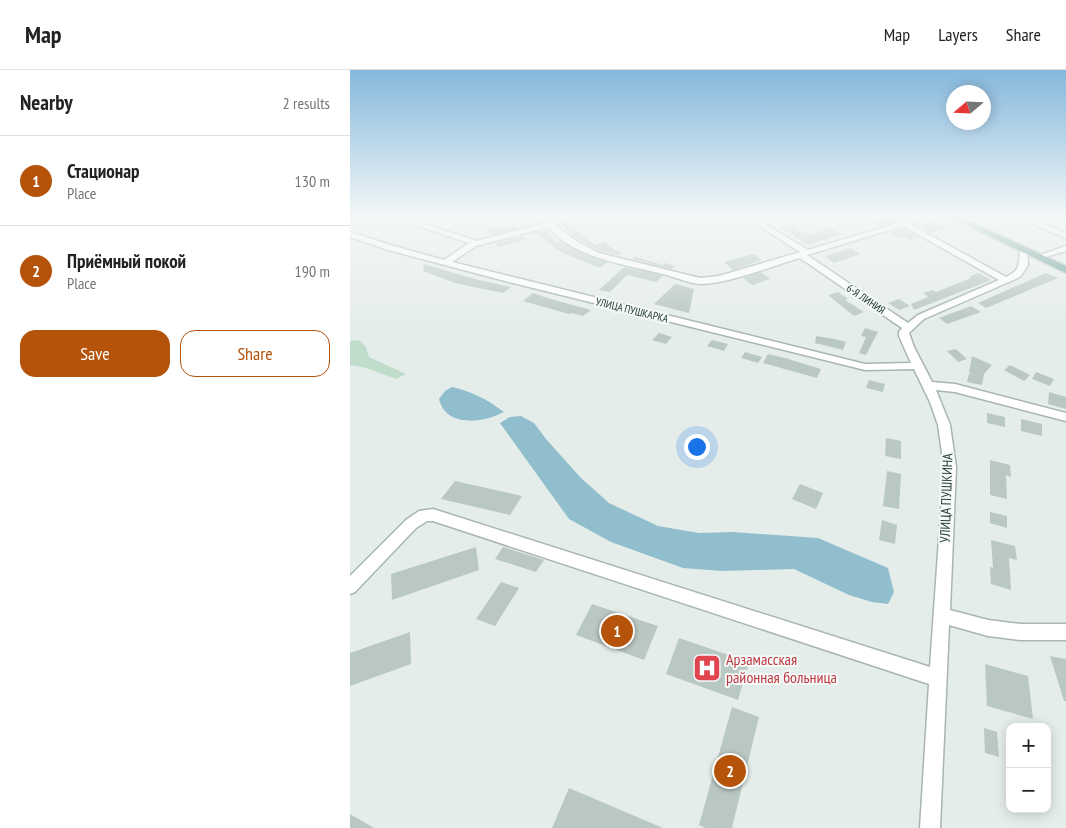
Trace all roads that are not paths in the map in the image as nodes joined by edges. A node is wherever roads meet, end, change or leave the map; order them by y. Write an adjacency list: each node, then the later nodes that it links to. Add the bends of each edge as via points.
1 (412, 253): 11 (street, УЛИЦА ПУШКАРКА)
2 (460, 253): 11 (street)
3 (593, 253): 4 (street, via 700,281 720,279)
4 (802, 253)
5 (803, 253): 14 (street, 6-Я ЛИНИЯ)
6 (957, 253): 13 (street)
7 (1024, 253): 13 (street, via 1020,272)
8 (1031, 253): 10 (main road)
9 (1049, 253): 10 (street)
10 (1038, 257): 12 (main road)
11 (446, 262): 15 (street, УЛИЦА ПУШКАРКА, via 865,367)
12 (1066, 270)
13 (1007, 281): 14 (street, via 920,317)
14 (907, 327): 15 (street, УЛИЦА ПУШКИНА, via 904,336)
15 (916, 366): 16 (street, УЛИЦА ПУШКИНА)
16 (928, 386): 17 (street, via 955,388); 19 (street, УЛИЦА ПУШКИНА, via 944,424 950,467)
17 (1066, 417)
18 (350, 587): 21 (street, via 411,524 424,515 433,515)
19 (941, 615): 20 (street, via 988,628); 21 (street, УЛИЦА ПУШКИНА)
20 (1066, 632)
21 (938, 678): 22 (street, УЛИЦА ПУШКИНА)
22 (930, 828)

